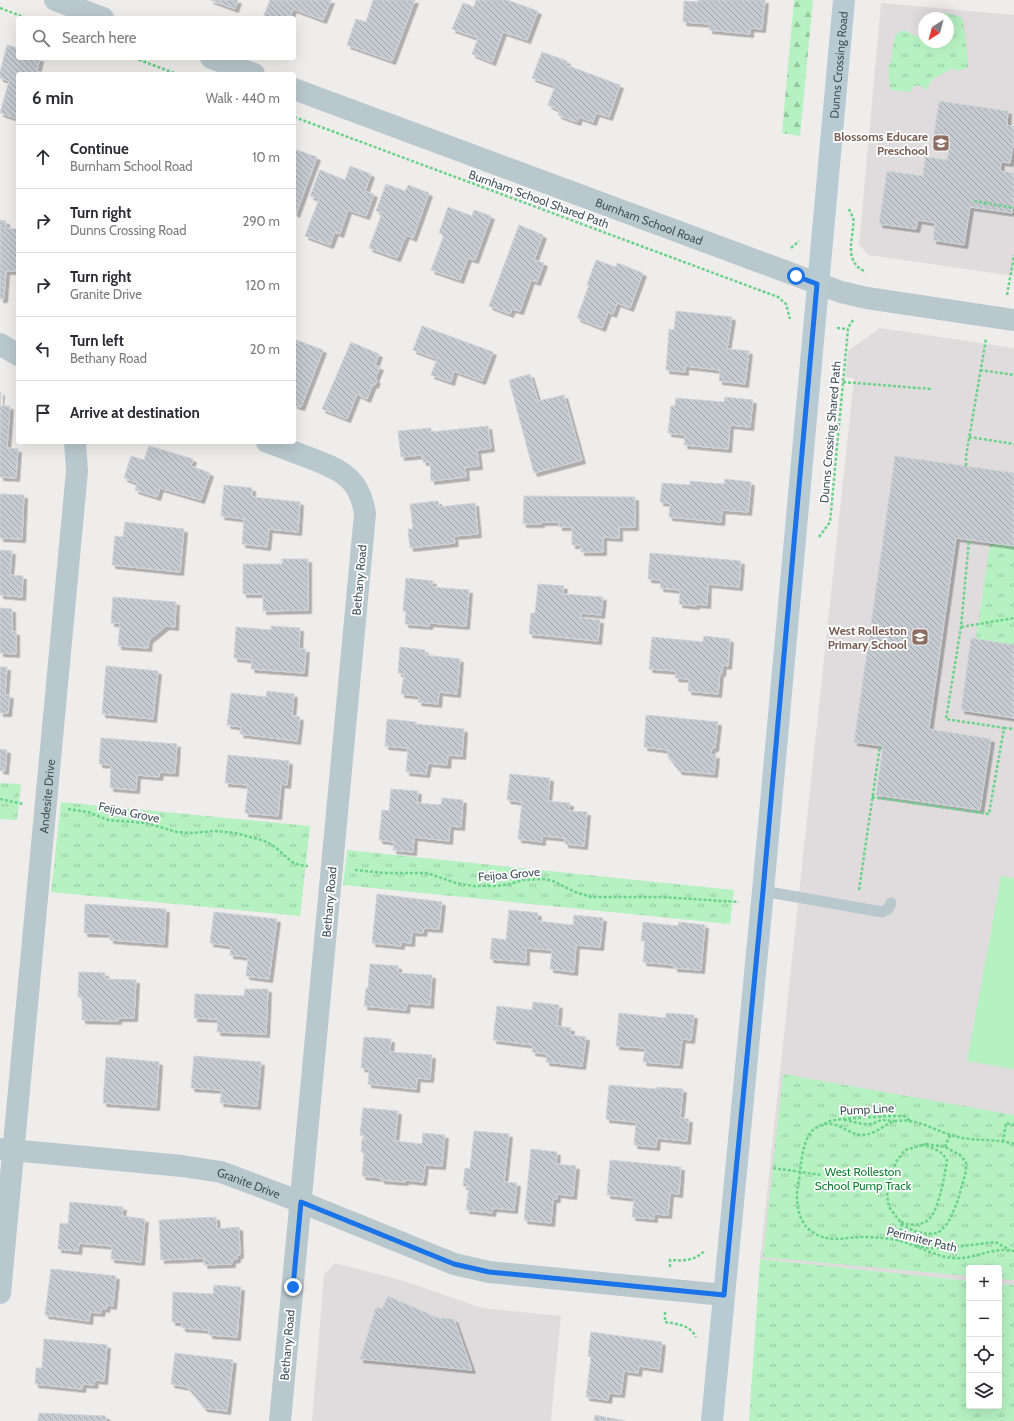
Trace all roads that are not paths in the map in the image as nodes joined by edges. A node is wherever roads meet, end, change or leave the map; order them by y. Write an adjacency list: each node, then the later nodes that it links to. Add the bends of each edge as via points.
1 (55, 0): 3 (street)
2 (844, 0): 7 (main road, Dunns Crossing Road)
3 (98, 16)
4 (216, 60): 5 (street)
5 (249, 72)
6 (296, 90): 7 (street, Burnham School Road)
7 (817, 284): 8 (street, Burnham School Road, via 867,298); 13 (main road, Dunns Crossing Road)
8 (1014, 320)
9 (0, 344): 10 (street)
10 (16, 354)
11 (76, 444): 15 (street, Andesite Drive, via 77,470 46,806)
12 (271, 444): 16 (street, Bethany Road, via 339,470 357,489 365,514)
13 (754, 897): 14 (lane, via 882,912 888,909); 18 (main road, Dunns Crossing Road)
14 (891, 903)
15 (7, 1150): 16 (street, Granite Drive, via 209,1170); 17 (street, Andesite Drive)
16 (301, 1202): 18 (street, Granite Drive, via 471,1269); 19 (street, Bethany Road)
17 (0, 1293)
18 (724, 1295): 20 (main road, Dunns Crossing Road)
19 (280, 1421)
20 (712, 1421)

